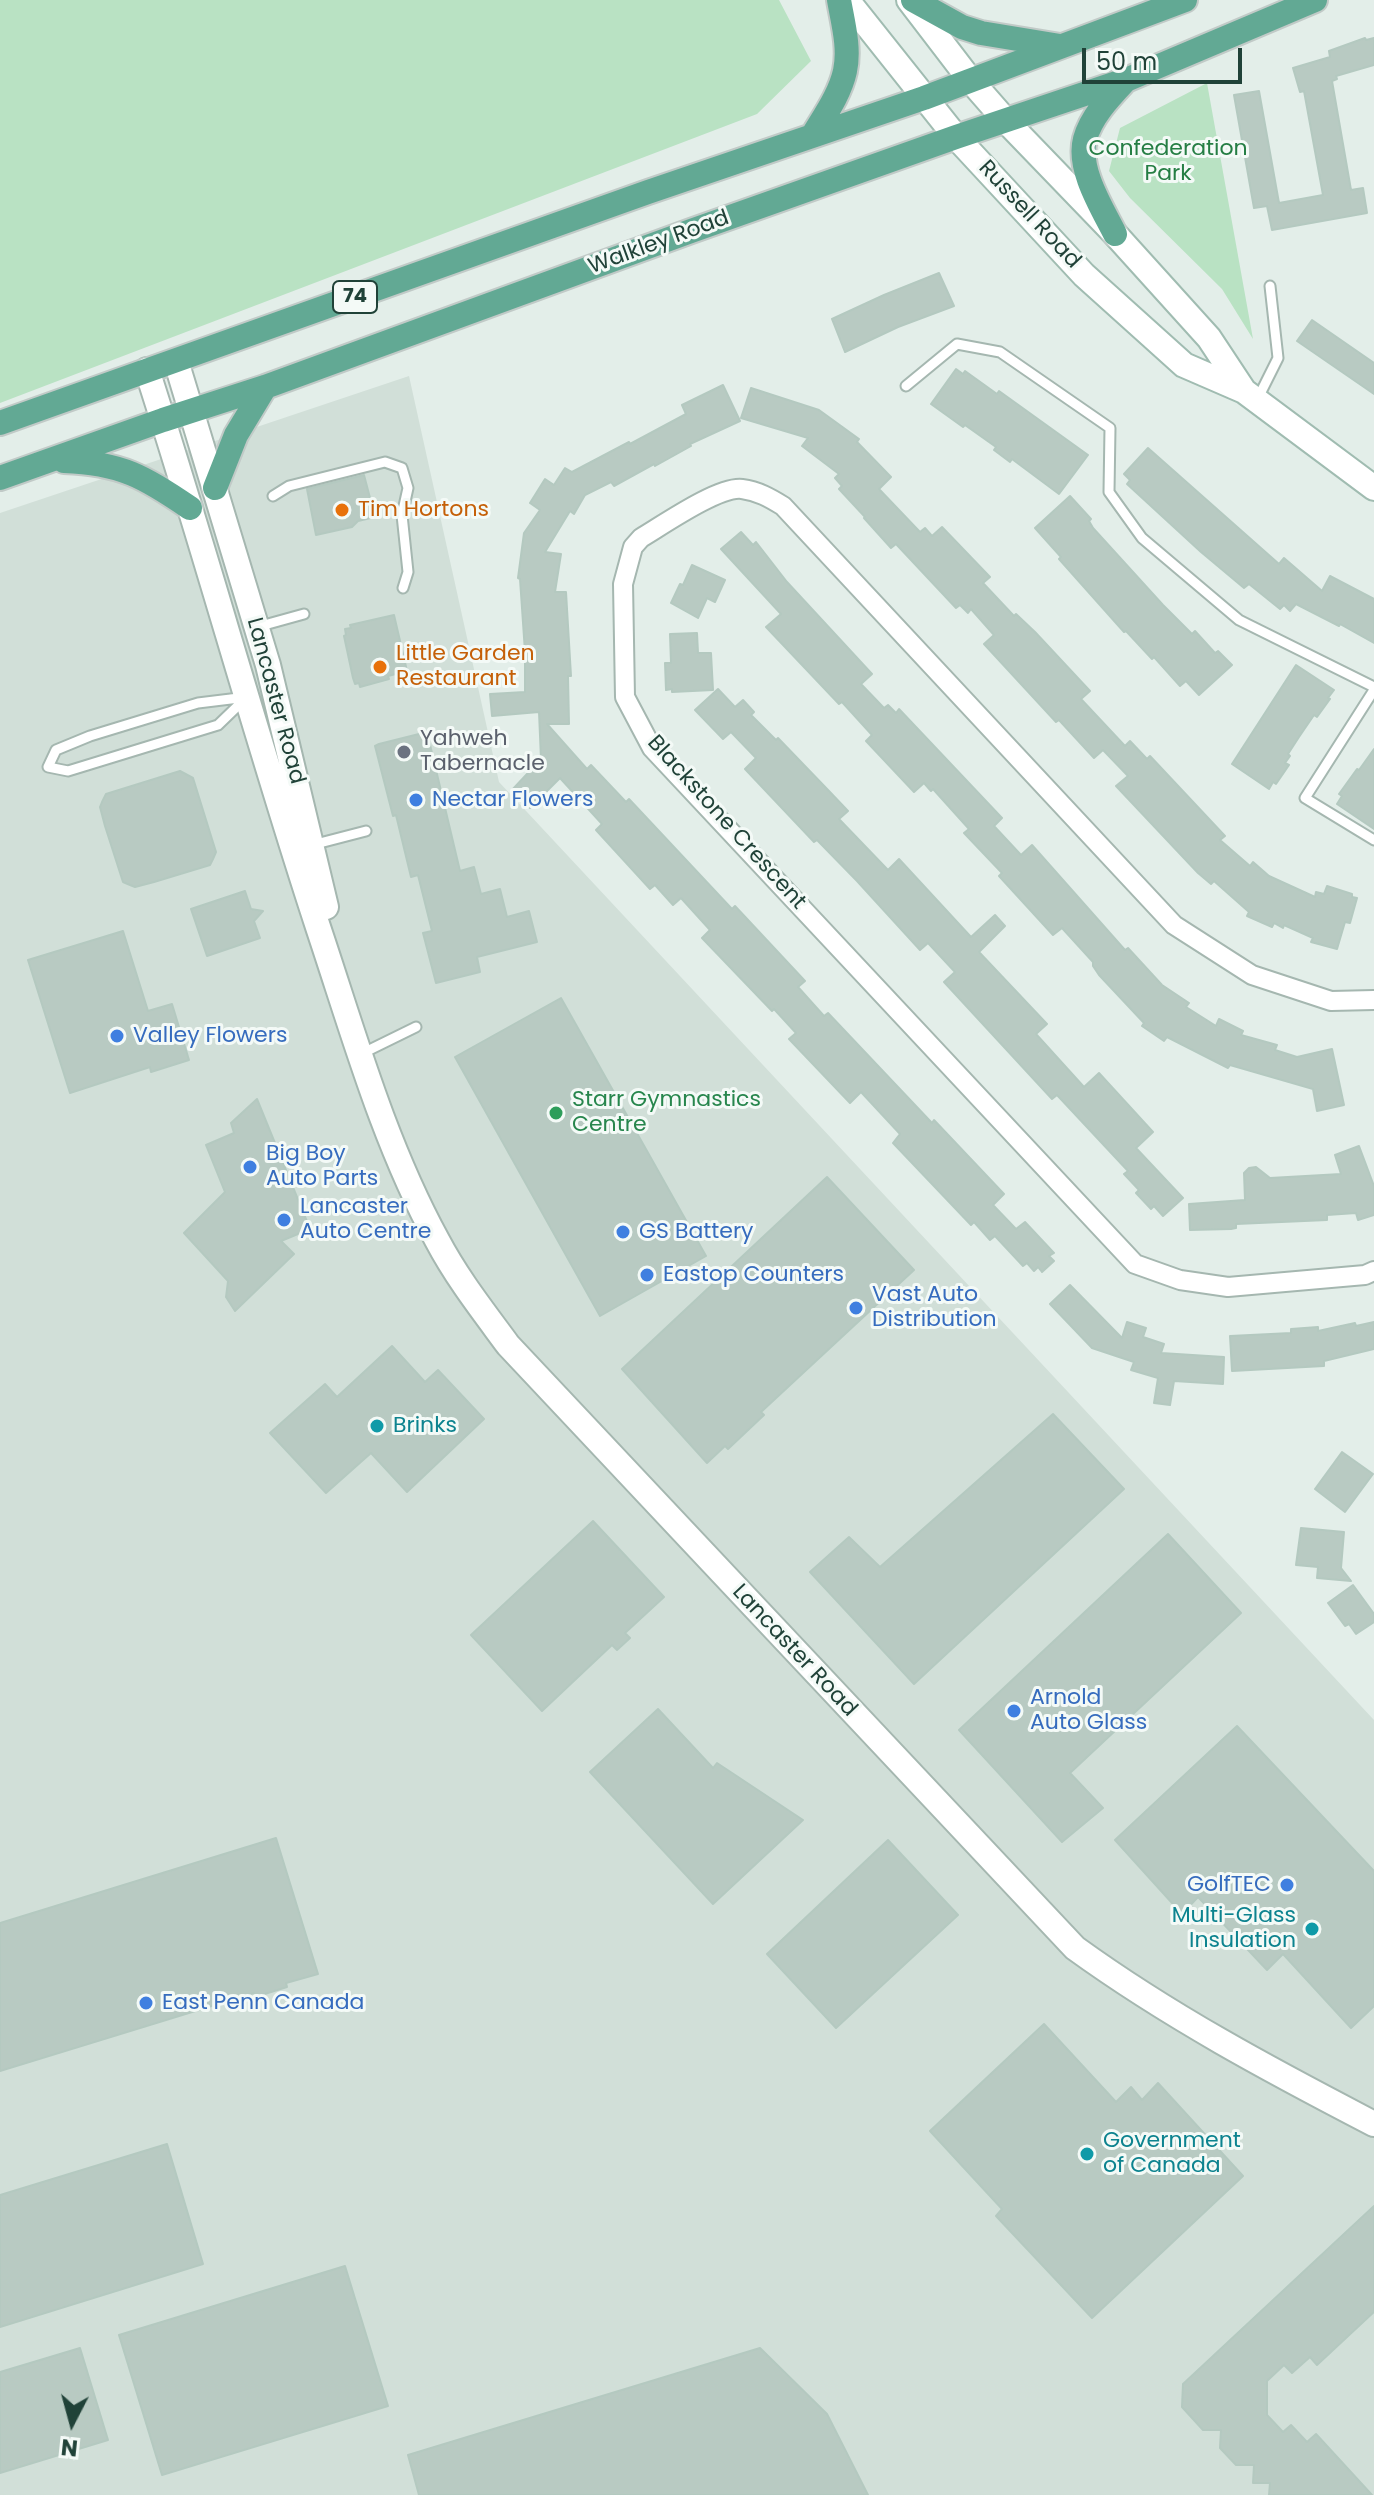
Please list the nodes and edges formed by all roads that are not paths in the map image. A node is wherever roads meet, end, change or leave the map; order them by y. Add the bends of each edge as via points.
1 (839, 0) edge
2 (847, 0) edge
3 (911, 0) edge
4 (1185, 0) edge
5 (1315, 0) edge
6 (1063, 46) junction
7 (1126, 80) junction
8 (971, 81) junction
9 (924, 98) junction
10 (1006, 121) junction
11 (813, 135) junction
12 (956, 137) junction
13 (1115, 234) junction
14 (1270, 286) dead end
15 (176, 361) junction
16 (147, 370) junction
17 (906, 386) dead end
18 (265, 387) junction
19 (1250, 395) junction
20 (193, 410) junction
21 (163, 420) junction
22 (0, 423) edge
23 (54, 460) junction
24 (0, 478) edge
25 (215, 488) junction
26 (1374, 488) edge
27 (273, 496) dead end
28 (190, 508) junction
29 (403, 588) dead end
30 (304, 614) dead end
31 (257, 627) junction
32 (1374, 688) edge
33 (247, 697) junction
34 (366, 831) dead end
35 (1374, 840) edge
36 (302, 848) junction
37 (1374, 1000) edge
38 (416, 1027) dead end
39 (359, 1050) junction
40 (1374, 1271) edge
41 (1374, 2124) edge

1 - 11 main road via 846,70
2 - 9 street, Russell Road
3 - 6 main road via 981,33
3 - 8 street, Russell Road
4 - 6 main road, 74
5 - 7 main road, Walkley Road / 74
6 - 8 main road, 74
7 - 10 main road, Walkley Road / 74
7 - 13 main road via 1103,105 1085,139 1084,153 1090,185
8 - 9 main road, 74
8 - 10 street, Russell Road
9 - 11 main road, 74
9 - 12 street, Russell Road
10 - 12 main road, Walkley Road / 74
10 - 13 street, Russell Road
11 - 15 main road, 74
12 - 18 main road, Walkley Road / 74
12 - 19 street, Russell Road via 1084,275 1184,365
13 - 19 street, Russell Road via 1209,338
14 - 19 lane via 1278,358
15 - 16 main road, 74
15 - 20 street, Lancaster Road
16 - 21 street, Lancaster Road
16 - 22 main road, 74
17 - 32 lane via 957,344 1000,352 1110,428 1109,492 1142,538 1239,620
18 - 20 main road, Walkley Road / 74
18 - 25 main road via 236,435
19 - 26 street, Russell Road
20 - 21 main road, Walkley Road / 74
20 - 25 street, Lancaster Road
21 - 23 main road, Walkley Road / 74
21 - 28 street, Lancaster Road
23 - 24 main road, Walkley Road / 74
23 - 28 main road via 125,469
25 - 31 street, Lancaster Road
27 - 29 lane via 289,486 385,462 402,468 408,488 402,515 408,572
28 - 33 street, Lancaster Road
30 - 31 lane
31 - 36 street, Lancaster Road
32 - 35 lane via 1305,798
33 - 33 lane via 198,703 90,736 56,750 48,767 68,771 218,725
33 - 36 street, Lancaster Road
34 - 36 lane
36 - 39 street, Lancaster Road
37 - 40 street, Blackstone Crescent via 1331,1001 1252,975 1174,925 783,506 765,494 740,488 720,492 633,547 623,584 625,697 652,748 1135,1264 1180,1280 1228,1287
38 - 39 lane
39 - 41 street, Lancaster Road via 390,1141 422,1212 454,1270 508,1345 1010,1880 1075,1948 1132,1989

